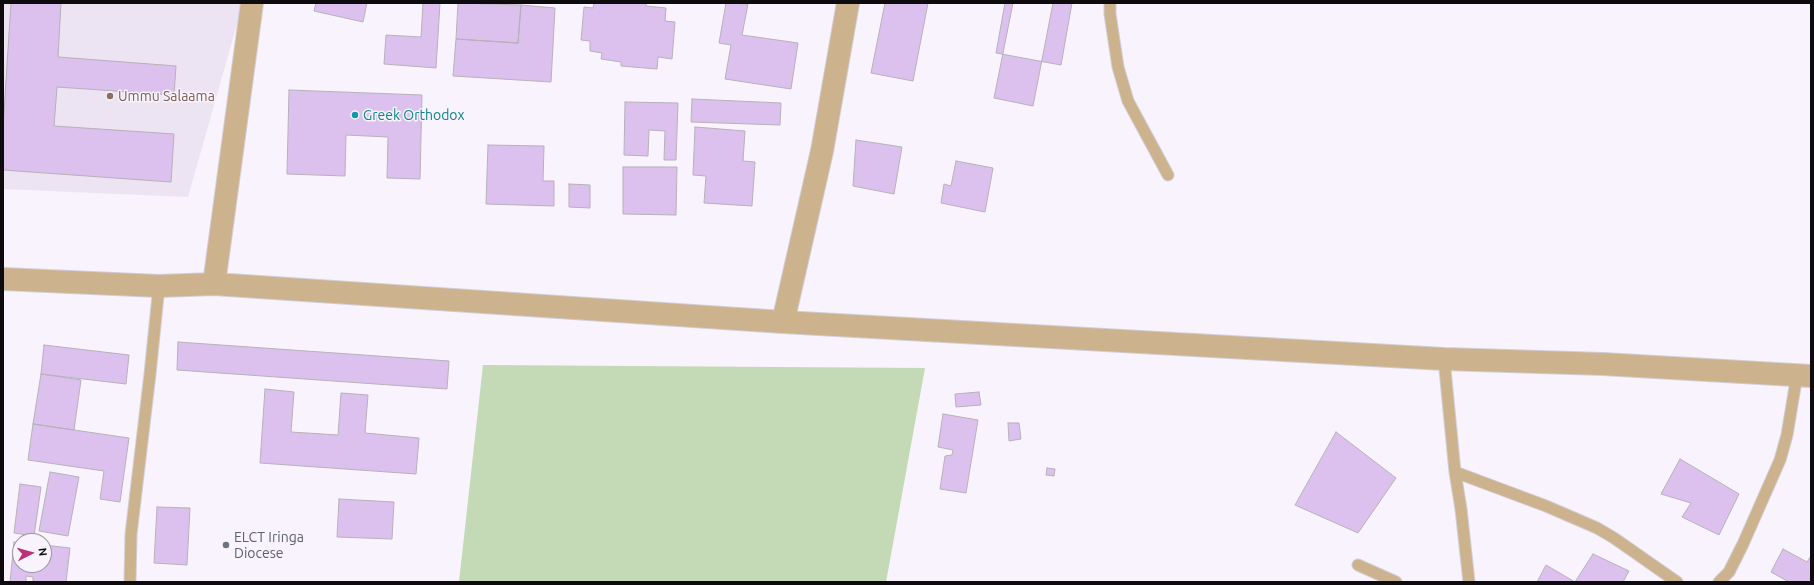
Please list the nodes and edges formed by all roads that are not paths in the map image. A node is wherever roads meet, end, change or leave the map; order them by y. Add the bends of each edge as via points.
1 (252, 3) edge
2 (848, 3) edge
3 (1110, 3) edge
4 (1168, 175) dead end
5 (3, 279) edge
6 (214, 284) junction
7 (159, 286) junction
8 (783, 322) junction
9 (1444, 359) junction
10 (1804, 375) edge
11 (1455, 472) junction
12 (1358, 565) dead end
13 (130, 582) edge
14 (1396, 582) edge
15 (1469, 582) edge
16 (1677, 582) edge
17 (1720, 582) edge

1 - 6 street
2 - 8 street via 822,151
3 - 4 lane via 1118,67 1128,101
5 - 7 street
6 - 7 street
6 - 8 street
7 - 13 lane via 131,534
8 - 9 street
9 - 10 street via 1603,364
9 - 11 lane
10 - 17 lane via 1780,460 1743,544 1729,572
11 - 15 lane
11 - 16 lane via 1597,528
12 - 14 lane

